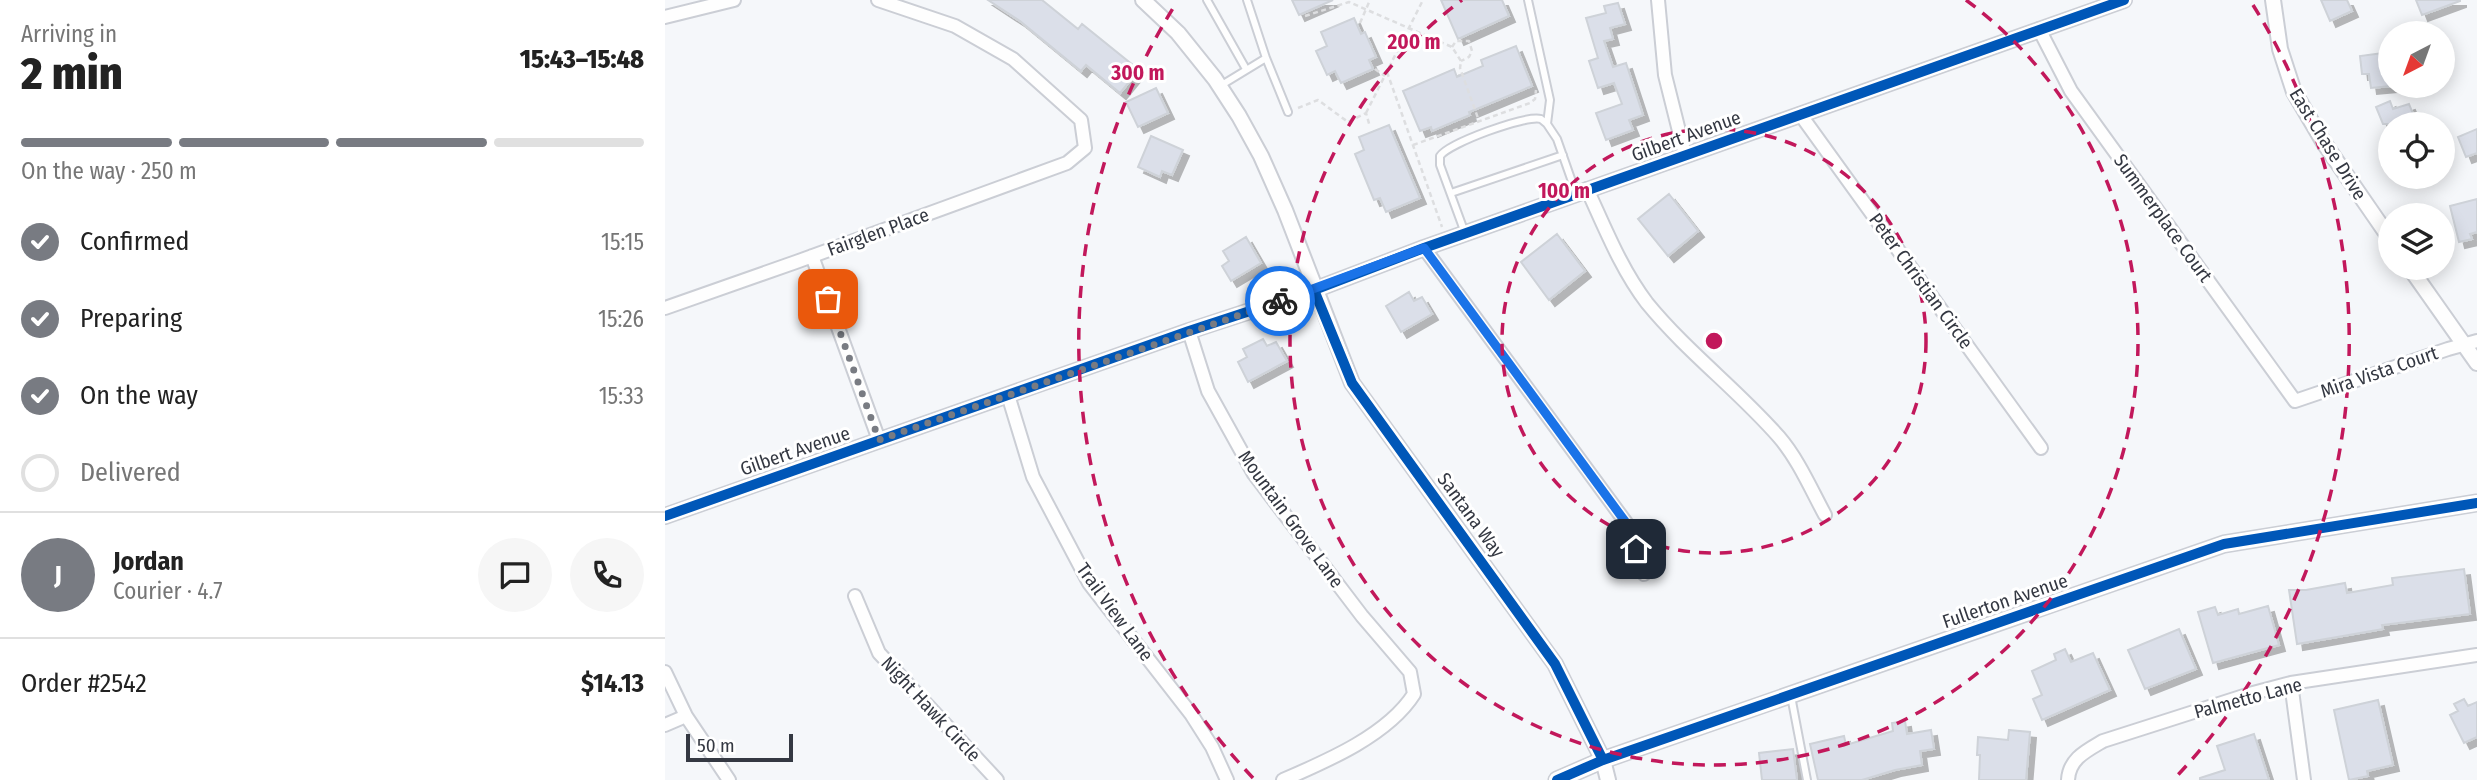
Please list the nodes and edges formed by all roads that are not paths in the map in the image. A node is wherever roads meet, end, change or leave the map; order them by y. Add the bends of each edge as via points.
1 (734, 0) edge
2 (878, 0) edge
3 (1207, 0) edge
4 (1247, 0) edge
5 (1528, 0) edge
6 (1658, 0) edge
7 (2125, 0) edge
8 (2273, 0) edge
9 (701, 3) edge
10 (1152, 3) edge
11 (665, 17) edge
12 (2039, 29) junction
13 (1266, 58) junction
14 (1246, 69) junction
15 (1220, 86) junction
16 (1288, 112) road end
17 (1800, 114) junction
18 (1547, 124) junction
19 (1563, 155) junction
20 (1685, 155) junction
21 (1582, 191) junction
22 (1451, 193) junction
23 (2378, 221) edge
24 (1466, 233) junction
25 (1424, 248) junction
26 (812, 256) junction
27 (2420, 280) edge
28 (1314, 290) junction
29 (665, 308) edge
30 (1189, 331) junction
31 (2470, 343) edge
32 (2477, 363) edge
33 (1008, 395) junction
34 (2295, 401) joint
35 (879, 440) junction
36 (2041, 448) dead end
37 (2477, 503) edge
38 (1825, 515) dead end
39 (665, 516) edge
40 (1644, 574) dead end
41 (855, 596) dead end
42 (2477, 655) edge
43 (665, 672) edge
44 (2291, 683) junction
45 (1791, 695) junction
46 (686, 716) junction
47 (665, 725) edge
48 (1603, 760) junction
49 (729, 780) edge
50 (996, 780) edge
51 (1227, 780) edge
52 (1283, 780) edge
53 (1557, 780) edge
54 (1608, 780) edge
55 (1807, 780) edge
56 (2068, 780) edge
57 (2304, 780) edge

1 - 9 street
2 - 26 street, Fairglen Place via 955,26 1013,59 1081,120 1085,148 1067,163
3 - 14 lane
4 - 13 lane
5 - 18 lane via 1550,100
6 - 20 street via 1665,75
7 - 12 street, Gilbert Avenue
8 - 23 street, East Chase Drive via 2280,49 2294,92
9 - 11 street
10 - 15 street, Santana Way
12 - 17 street, Gilbert Avenue
12 - 34 street, Summerplace Court via 2071,92
13 - 14 lane
13 - 16 lane
14 - 15 lane
15 - 28 street, Santana Way via 1261,156
17 - 20 street, Gilbert Avenue
17 - 36 street, Peter Christian Circle
18 - 19 lane
18 - 22 lane via 1526,119 1446,149 1439,161
19 - 21 lane
19 - 22 lane
20 - 21 street, Gilbert Avenue
21 - 24 street, Gilbert Avenue
21 - 38 street via 1647,302 1780,438
22 - 24 lane
24 - 25 street, Gilbert Avenue
25 - 28 street, Gilbert Avenue
25 - 40 street via 1627,524
26 - 29 street, Fairglen Place
26 - 35 street
27 - 31 street
28 - 30 street, Gilbert Avenue
28 - 48 street, Santana Way via 1352,383 1555,664
30 - 33 street, Gilbert Avenue
30 - 52 street, Mountain Grove Lane via 1208,391 1254,474 1410,672 1414,694 1405,709 1336,757
31 - 32 street
31 - 34 street, Mira Vista Court
33 - 35 street, Gilbert Avenue
33 - 51 street, Trail View Lane via 1033,477 1089,583 1191,714
35 - 39 street, Gilbert Avenue
37 - 45 main road, Fullerton Avenue via 2224,544
41 - 50 street, Night Hawk Circle via 879,653
42 - 44 street, Palmetto Lane
43 - 46 street
44 - 56 street, Palmetto Lane via 2103,741 2071,764
44 - 57 street
45 - 48 main road, Fullerton Avenue
45 - 55 lane
46 - 47 street
46 - 49 street
48 - 53 main road, Fullerton Avenue
48 - 54 street, Santana Way

